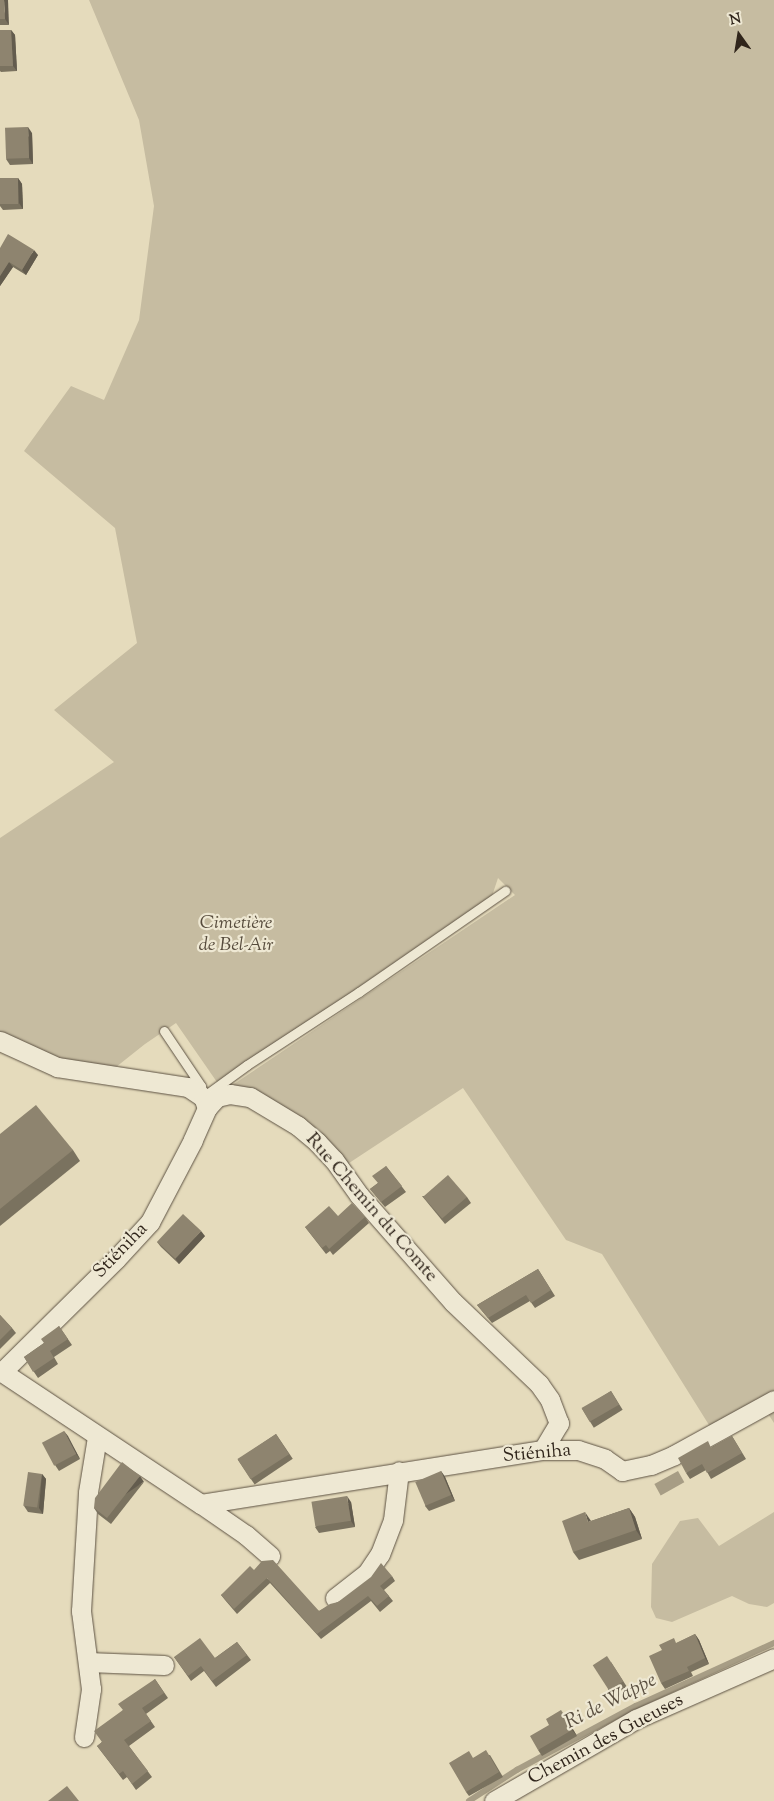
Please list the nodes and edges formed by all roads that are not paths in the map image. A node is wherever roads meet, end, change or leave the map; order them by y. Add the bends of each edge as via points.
1 (505, 891) dead end
2 (164, 1031) dead end
3 (0, 1041) edge
4 (205, 1102) junction
5 (1, 1373) edge
6 (774, 1400) edge
7 (97, 1437) junction
8 (542, 1450) junction
9 (399, 1471) junction
10 (201, 1504) junction
11 (270, 1556) dead end
12 (335, 1598) dead end
13 (774, 1658) edge
14 (88, 1662) junction
15 (164, 1665) dead end
16 (84, 1737) dead end
17 (494, 1801) edge

1 - 4 lane via 359,992 246,1064
2 - 4 lane via 200,1086
3 - 4 street via 57,1067 188,1087
4 - 5 street, Stiéniha via 192,1140 150,1222
4 - 8 street, Rue Chemin du Comte via 230,1094 250,1098 318,1142 453,1302 539,1384 559,1422
5 - 7 street, Stiéniha via 16,1379
6 - 8 street, Stiéniha via 651,1465 622,1471 605,1459 578,1450
7 - 10 street, Stiéniha
7 - 14 street via 88,1492 81,1611
8 - 9 street, Stiéniha
9 - 10 street, Stiéniha via 332,1485
9 - 12 street via 393,1520 380,1554 367,1573
10 - 11 street, Stiéniha
13 - 17 street, Chemin des Gueuses via 636,1720
14 - 15 street
14 - 16 street via 91,1689

